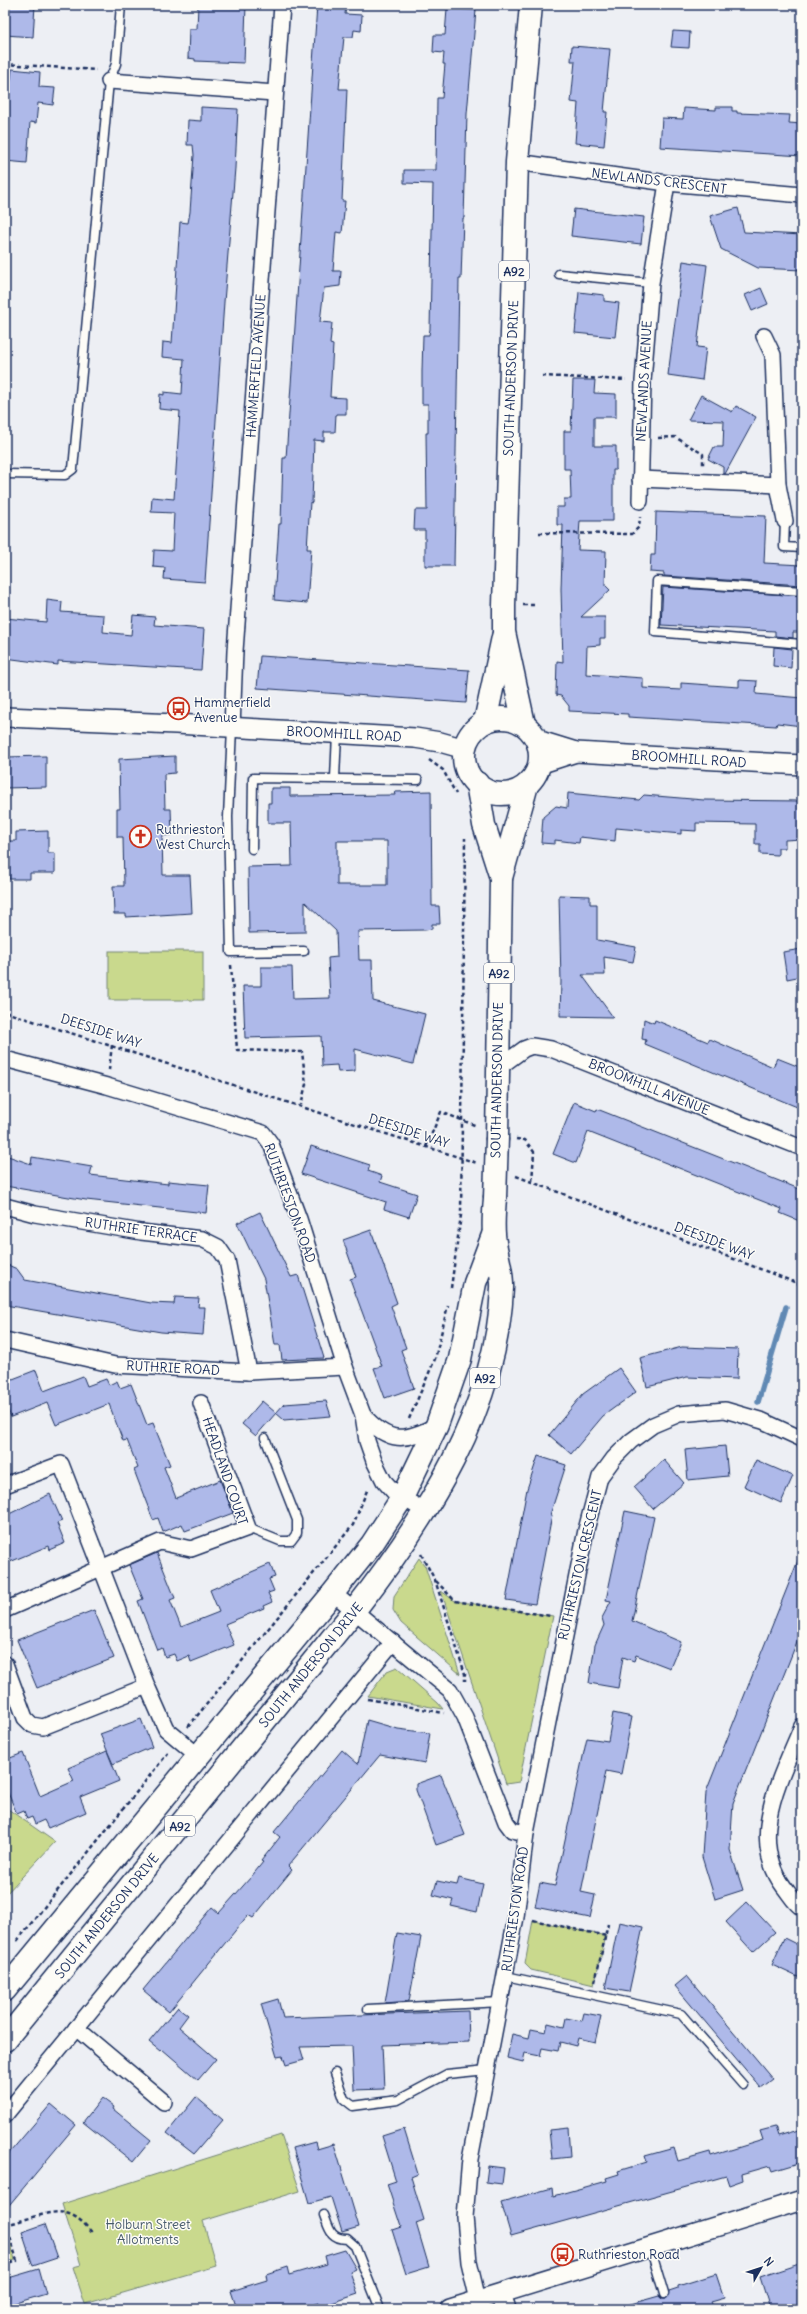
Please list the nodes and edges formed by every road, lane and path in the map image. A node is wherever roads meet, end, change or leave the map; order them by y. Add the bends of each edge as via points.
1 (121, 5) edge
2 (282, 5) edge
3 (531, 5) edge
4 (5, 64) edge
5 (111, 76) junction
6 (275, 93) junction
7 (517, 162) junction
8 (667, 183) junction
9 (802, 195) edge
10 (559, 274) dead end
11 (651, 283) junction
12 (764, 336) dead end
13 (542, 376) dead end
14 (643, 381) junction
15 (641, 439) junction
16 (5, 474) edge
17 (640, 479) junction
18 (703, 482) junction
19 (778, 485) junction
20 (640, 501) joint
21 (785, 521) joint
22 (539, 533) dead end
23 (802, 548) edge
24 (802, 591) edge
25 (504, 632) junction
26 (802, 644) edge
27 (5, 717) edge
28 (485, 722) junction
29 (232, 728) junction
30 (530, 732) junction
31 (337, 734) junction
32 (465, 749) junction
33 (576, 752) junction
34 (539, 764) junction
35 (802, 765) edge
36 (335, 778) junction
37 (418, 780) dead end
38 (477, 784) junction
39 (527, 785) junction
40 (252, 849) dead end
41 (501, 878) junction
42 (304, 951) dead end
43 (231, 952) junction
44 (5, 1012) edge
45 (112, 1045) junction
46 (5, 1059) edge
47 (498, 1068) junction
48 (107, 1086) junction
49 (301, 1106) junction
50 (497, 1138) junction
51 (525, 1140) dead end
52 (426, 1147) junction
53 (802, 1148) edge
54 (483, 1166) dead end
55 (511, 1175) dead end
56 (532, 1182) junction
57 (5, 1206) edge
58 (494, 1234) junction
59 (802, 1285) edge
60 (5, 1340) edge
61 (345, 1367) junction
62 (249, 1372) junction
63 (201, 1403) dead end
64 (363, 1416) junction
65 (437, 1424) junction
66 (265, 1438) dead end
67 (802, 1439) edge
68 (5, 1485) edge
69 (402, 1498) junction
70 (426, 1511) junction
71 (248, 1528) junction
72 (420, 1552) dead end
73 (101, 1569) junction
74 (435, 1580) junction
75 (333, 1593) junction
76 (5, 1610) edge
77 (354, 1611) junction
78 (568, 1619) junction
79 (393, 1642) junction
80 (5, 1664) edge
81 (147, 1686) junction
82 (354, 1690) junction
83 (466, 1717) junction
84 (802, 1726) edge
85 (197, 1755) junction
86 (526, 1833) junction
87 (802, 1908) edge
88 (516, 1917) junction
89 (608, 1924) dead end
90 (606, 1936) junction
91 (506, 1976) junction
92 (5, 1990) edge
93 (592, 1994) junction
94 (501, 2002) junction
95 (368, 2009) dead end
96 (76, 2028) junction
97 (5, 2040) edge
98 (487, 2070) junction
99 (334, 2073) dead end
100 (743, 2085) dead end
101 (164, 2102) dead end
102 (5, 2115) edge
103 (802, 2200) edge
104 (324, 2214) dead end
105 (5, 2224) edge
106 (5, 2233) edge
107 (93, 2234) dead end
108 (650, 2246) junction
109 (5, 2265) edge
110 (664, 2294) dead end
111 (478, 2300) junction
112 (503, 2301) edge
113 (380, 2309) edge
114 (450, 2309) edge

1 - 5 lane via 116,64
2 - 6 street, HAMMERFIELD AVENUE
3 - 7 main road, SOUTH ANDERSON DRIVE / A92
4 - 5 path
5 - 6 street
5 - 16 lane via 73,469 65,475
6 - 29 street, HAMMERFIELD AVENUE via 235,650
7 - 8 street, NEWLANDS CRESCENT
7 - 25 main road, SOUTH ANDERSON DRIVE / A92
8 - 9 street, NEWLANDS CRESCENT
8 - 11 street, NEWLANDS AVENUE
10 - 11 lane
11 - 14 street, NEWLANDS AVENUE
12 - 19 street via 773,355
13 - 14 path
14 - 15 street, NEWLANDS AVENUE
15 - 17 street, NEWLANDS AVENUE
15 - 18 path via 675,437 703,454
17 - 18 street
17 - 20 street, NEWLANDS AVENUE
18 - 19 street
19 - 21 street
20 - 22 path via 639,527 632,534
21 - 23 lane via 784,547
24 - 26 lane via 657,581 655,632
25 - 28 main road, A92
25 - 30 main road, A92
27 - 29 street, BROOMHILL ROAD
28 - 30 main road via 498,718 511,719
28 - 32 main road via 472,733
29 - 31 street, BROOMHILL ROAD
29 - 43 lane via 228,817
30 - 33 street, BROOMHILL ROAD
30 - 34 main road, A92 via 540,752
31 - 32 street, BROOMHILL ROAD via 418,739
31 - 36 lane
32 - 38 main road, A92 via 467,768
33 - 34 street, BROOMHILL ROAD
33 - 35 street, BROOMHILL ROAD
34 - 39 main road, A92
36 - 37 lane
36 - 40 lane via 253,778
38 - 39 main road via 489,791 502,794
38 - 41 main road, A92 via 484,825
39 - 41 main road, A92
41 - 47 main road, SOUTH ANDERSON DRIVE / A92
42 - 43 lane
43 - 49 path via 237,1050 302,1052 306,1084
44 - 45 path, DEESIDE WAY
45 - 48 path
45 - 49 path, DEESIDE WAY
46 - 48 street, RUTHRIESTON ROAD
47 - 50 main road, SOUTH ANDERSON DRIVE / A92
47 - 53 street, BROOMHILL AVENUE via 532,1046 551,1049
48 - 61 street, RUTHRIESTON ROAD via 263,1133 271,1144 299,1220
49 - 52 path, DEESIDE WAY
50 - 52 path via 472,1123 441,1112
50 - 58 main road, SOUTH ANDERSON DRIVE / A92, bridge
51 - 56 path via 534,1152
52 - 54 path, DEESIDE WAY
55 - 56 path, DEESIDE WAY
56 - 59 path, DEESIDE WAY
57 - 62 street, RUTHRIE TERRACE via 141,1232 202,1239 218,1247 227,1260
58 - 65 main road, SOUTH ANDERSON DRIVE / A92 via 475,1283 460,1360
58 - 70 main road, SOUTH ANDERSON DRIVE / A92 via 502,1287 494,1346 478,1403 450,1467
60 - 62 street, RUTHRIE ROAD via 115,1365
61 - 62 street, RUTHRIE ROAD
61 - 64 street, RUTHRIESTON ROAD
63 - 71 street, HEADLAND COURT
64 - 65 street, RUTHRIESTON ROAD via 391,1437 409,1437
64 - 69 street, RUTHRIESTON ROAD via 374,1461 384,1480
65 - 69 main road, SOUTH ANDERSON DRIVE / A92
66 - 71 lane via 297,1520 297,1533 293,1539 283,1542
67 - 78 street, RUTHRIESTON CRESCENT via 763,1421 725,1410 679,1414 653,1425 631,1441 600,1477 586,1530
68 - 73 street via 61,1464
69 - 70 street, RUTHRIESTON ROAD
69 - 75 main road, SOUTH ANDERSON DRIVE / A92 via 372,1544
70 - 77 main road, SOUTH ANDERSON DRIVE / A92 via 394,1561
71 - 73 street, HEADLAND COURT via 191,1549 160,1542
72 - 74 path
73 - 76 street, HEADLAND COURT
73 - 81 street
74 - 78 path via 455,1601
74 - 83 path via 465,1674
75 - 77 street, RUTHRIESTON ROAD
75 - 85 main road, SOUTH ANDERSON DRIVE / A92
77 - 79 street, RUTHRIESTON ROAD
77 - 97 main road, SOUTH ANDERSON DRIVE / A92
78 - 86 street, RUTHRIESTON CRESCENT
79 - 82 street
79 - 83 street, RUTHRIESTON ROAD via 450,1690
80 - 81 street via 25,1718 37,1727 43,1727
81 - 85 street via 166,1728
82 - 83 path via 365,1698
82 - 96 street
83 - 86 street, RUTHRIESTON ROAD via 506,1822 512,1830
84 - 87 street via 771,1806 766,1837 776,1876
85 - 92 main road, SOUTH ANDERSON DRIVE / A92
86 - 88 street, RUTHRIESTON ROAD
88 - 90 path
88 - 91 street, RUTHRIESTON ROAD
89 - 90 path
90 - 93 path
91 - 93 lane
91 - 94 street, RUTHRIESTON ROAD
93 - 100 lane via 681,2014
94 - 95 lane
94 - 98 street, RUTHRIESTON ROAD
96 - 101 street
96 - 102 street
98 - 99 lane via 447,2074 398,2100 353,2106 344,2099
98 - 111 street, RUTHRIESTON ROAD via 470,2159 465,2217 469,2262
103 - 108 street
104 - 113 lane via 331,2234 338,2239 347,2239 355,2246
105 - 107 path via 48,2212 65,2213 83,2222
106 - 109 path via 10,2236 17,2261
108 - 110 lane
108 - 112 street
111 - 112 street
111 - 114 street

